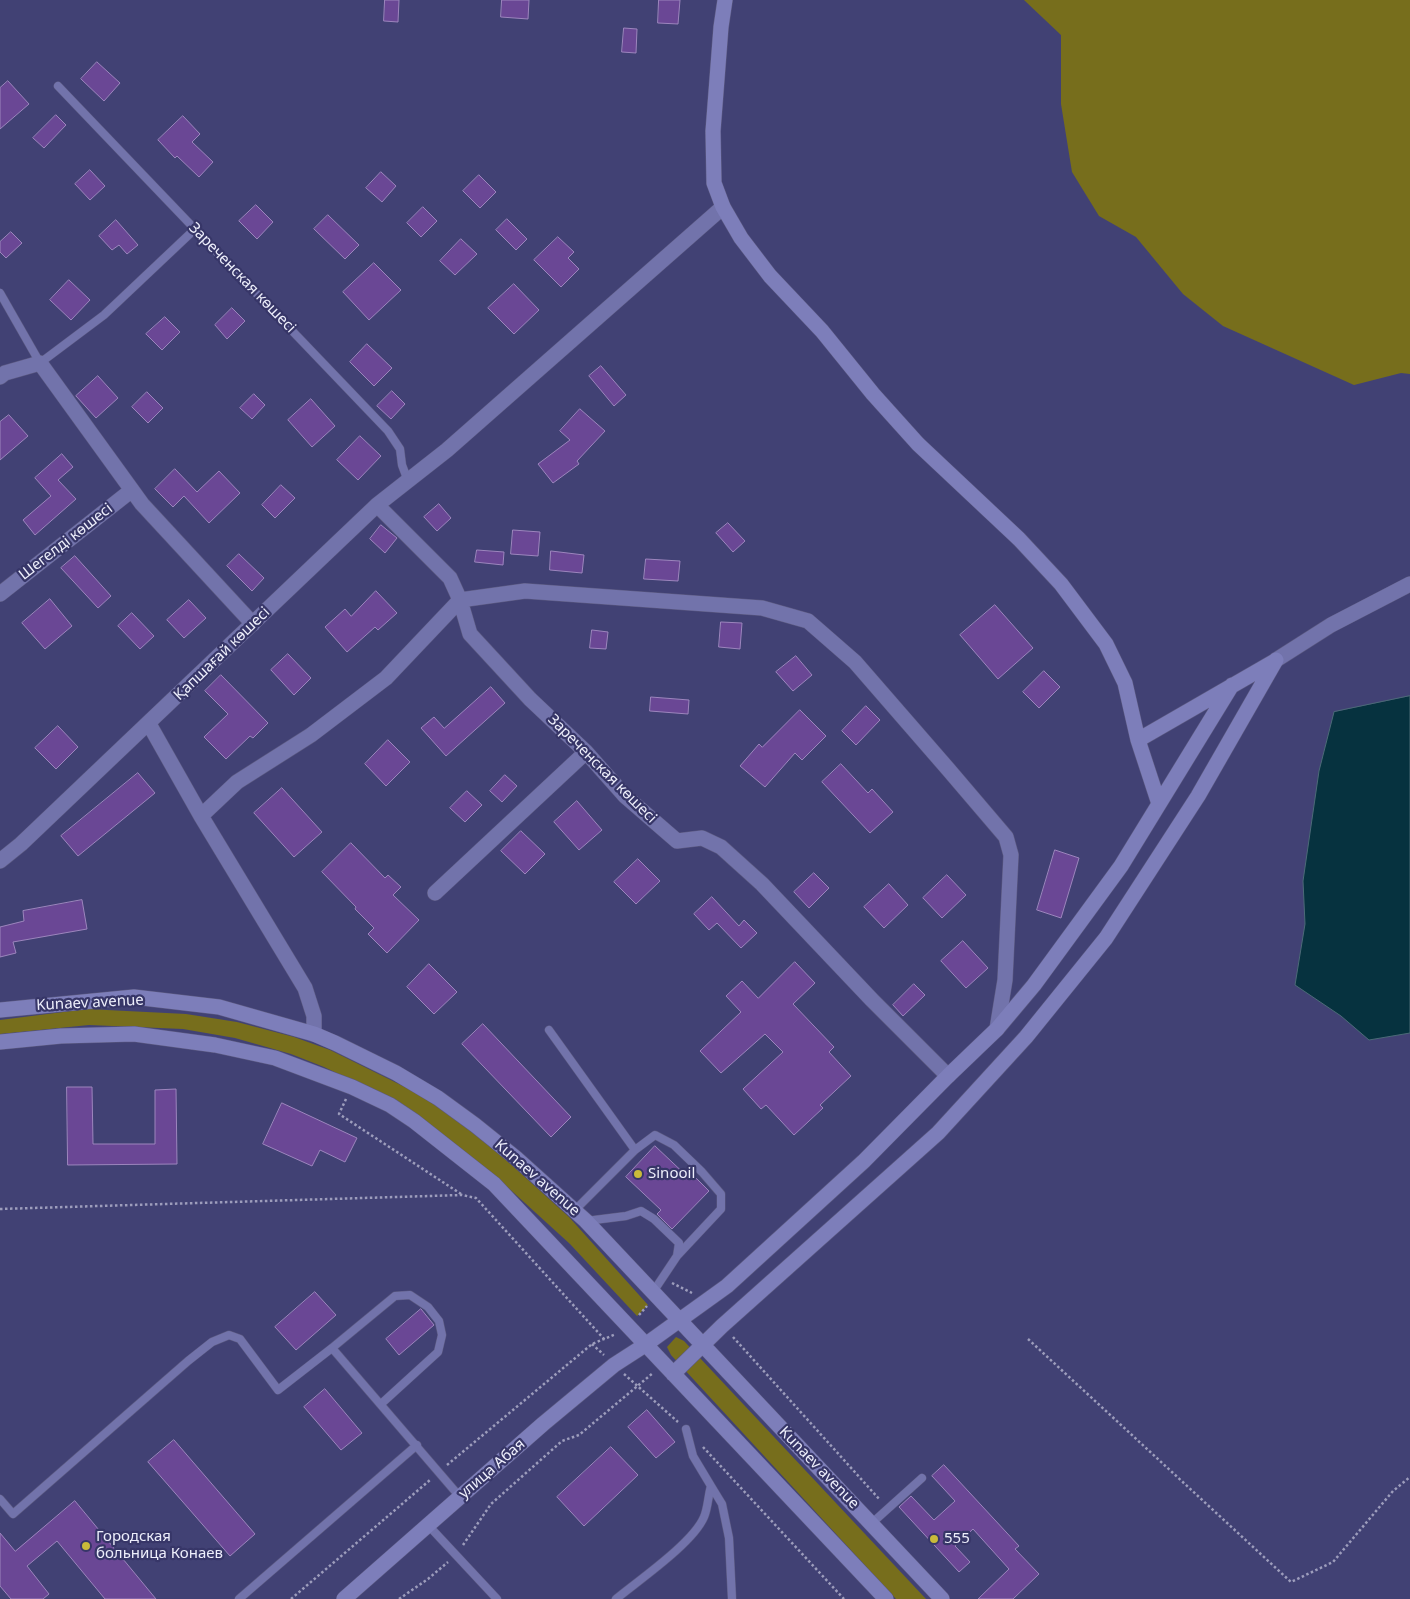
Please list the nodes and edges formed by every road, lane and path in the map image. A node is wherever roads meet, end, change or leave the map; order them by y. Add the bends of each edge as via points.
1 (725, 0) edge
2 (58, 86) dead end
3 (723, 207) junction
4 (195, 229) junction
5 (0, 294) edge
6 (40, 363) junction
7 (0, 377) edge
8 (408, 481) junction
9 (132, 490) junction
10 (377, 505) junction
11 (1410, 584) edge
12 (0, 594) edge
13 (460, 600) junction
14 (253, 624) junction
15 (1276, 660) junction
16 (1232, 686) junction
17 (149, 724) junction
18 (1138, 740) junction
19 (586, 752) junction
20 (1159, 804) junction
21 (201, 816) junction
22 (0, 861) edge
23 (435, 892) dead end
24 (0, 1010) edge
25 (997, 1029) junction
26 (549, 1030) dead end
27 (314, 1034) junction
28 (0, 1042) edge
29 (948, 1076) junction
30 (352, 1087) junction
31 (634, 1150) junction
32 (462, 1195) junction
33 (0, 1209) edge
34 (575, 1210) junction
35 (586, 1221) junction
36 (677, 1256) junction
37 (672, 1283) dead end
38 (651, 1299) junction
39 (702, 1303) junction
40 (637, 1316) dead end
41 (679, 1320) junction
42 (722, 1326) junction
43 (620, 1332) dead end
44 (1028, 1339) dead end
45 (605, 1340) junction
46 (645, 1345) junction
47 (702, 1345) junction
48 (332, 1348) junction
49 (614, 1365) junction
50 (653, 1373) dead end
51 (673, 1374) junction
52 (637, 1387) junction
53 (380, 1404) junction
54 (686, 1429) junction
55 (417, 1445) junction
56 (1410, 1477) edge
57 (922, 1478) dead end
58 (710, 1486) junction
59 (460, 1497) junction
60 (0, 1499) edge
61 (888, 1508) junction
62 (872, 1523) junction
63 (428, 1525) junction
64 (456, 1555) junction
65 (239, 1599) edge
66 (344, 1599) edge
67 (399, 1599) edge
68 (497, 1599) edge
69 (616, 1599) edge
70 (732, 1599) edge
71 (844, 1599) edge
72 (886, 1599) edge
73 (942, 1599) edge

1 - 3 street via 713,131 714,183
2 - 4 lane, Зареченская көшесі
3 - 8 street, Қапшағай көшесі
3 - 18 street via 741,238 770,276 822,331 873,394 918,444 1019,539 1061,584 1106,644 1125,683
4 - 6 lane via 104,315
4 - 8 lane, Зареченская көшесі via 388,431 400,449
5 - 6 lane
6 - 7 street
6 - 9 street
8 - 10 street, Қапшағай көшесі
9 - 12 street, Шегелді көшесі
9 - 14 street
10 - 13 street, Зареченская көшесі via 450,578
10 - 14 street, Қапшағай көшесі
11 - 15 street via 1332,625
13 - 19 street, Зареченская көшесі via 470,634 530,699
13 - 21 street via 386,678 311,735 237,782
13 - 25 street via 525,591 762,608 808,621 855,662 1006,838 1011,855 1005,980
14 - 17 street, Қапшағай көшесі
15 - 16 street
15 - 42 street via 1198,796 1106,938 1026,1037 938,1133
16 - 18 street
16 - 20 street, улица Абая
17 - 21 street
17 - 22 street, Қапшағай көшесі
18 - 20 street
19 - 23 street
19 - 29 street, Зареченская көшесі via 625,796 677,841 702,838 721,848 762,884
20 - 25 street, улица Абая via 1102,893
21 - 27 street via 305,988 314,1016
24 - 27 street, Kunaev avenue via 134,997 218,1007
25 - 29 street, улица Абая
26 - 31 lane
27 - 34 street, Kunaev avenue via 396,1073 438,1098
28 - 30 street, Kunaev avenue via 61,1036 143,1035 215,1045 275,1058
29 - 39 street, улица Абая via 864,1161 727,1286
30 - 32 path via 339,1114
30 - 46 street, Kunaev avenue via 414,1121 494,1184
31 - 34 lane
31 - 36 lane via 655,1136 674,1144 721,1194 721,1209
32 - 33 path
32 - 45 path via 476,1198
34 - 35 street, Kunaev avenue
35 - 36 lane via 641,1211 679,1243
35 - 38 street, Kunaev avenue
36 - 38 lane
37 - 39 path via 694,1294
38 - 40 path
38 - 41 street, Kunaev avenue
39 - 41 street, улица Абая
41 - 46 street, улица Абая
41 - 47 street, Kunaev avenue
42 - 47 street
42 - 61 path
43 - 45 path
44 - 56 path via 1291,1582 1333,1562 1393,1491
45 - 49 path via 592,1344
46 - 49 street, улица Абая
46 - 51 street, Kunaev avenue
47 - 51 street
47 - 62 street, Kunaev avenue
48 - 53 lane
48 - 53 lane via 395,1296 410,1295 428,1307 439,1321 442,1335 438,1352
48 - 60 lane via 278,1390 240,1339 229,1335 212,1342 13,1514
49 - 52 path
49 - 59 street, улица Абая
50 - 52 path
51 - 72 street, Kunaev avenue
52 - 54 path
52 - 64 path via 579,1435 562,1442 491,1504
53 - 55 lane
54 - 58 lane via 693,1456
54 - 71 path
55 - 59 lane
55 - 65 lane
57 - 61 lane
58 - 69 lane via 705,1516 692,1535
58 - 70 lane via 722,1504 729,1538
59 - 63 street, улица Абая
61 - 62 lane
62 - 73 street, Kunaev avenue
63 - 64 lane
63 - 66 street, улица Абая
64 - 67 path
64 - 68 lane

